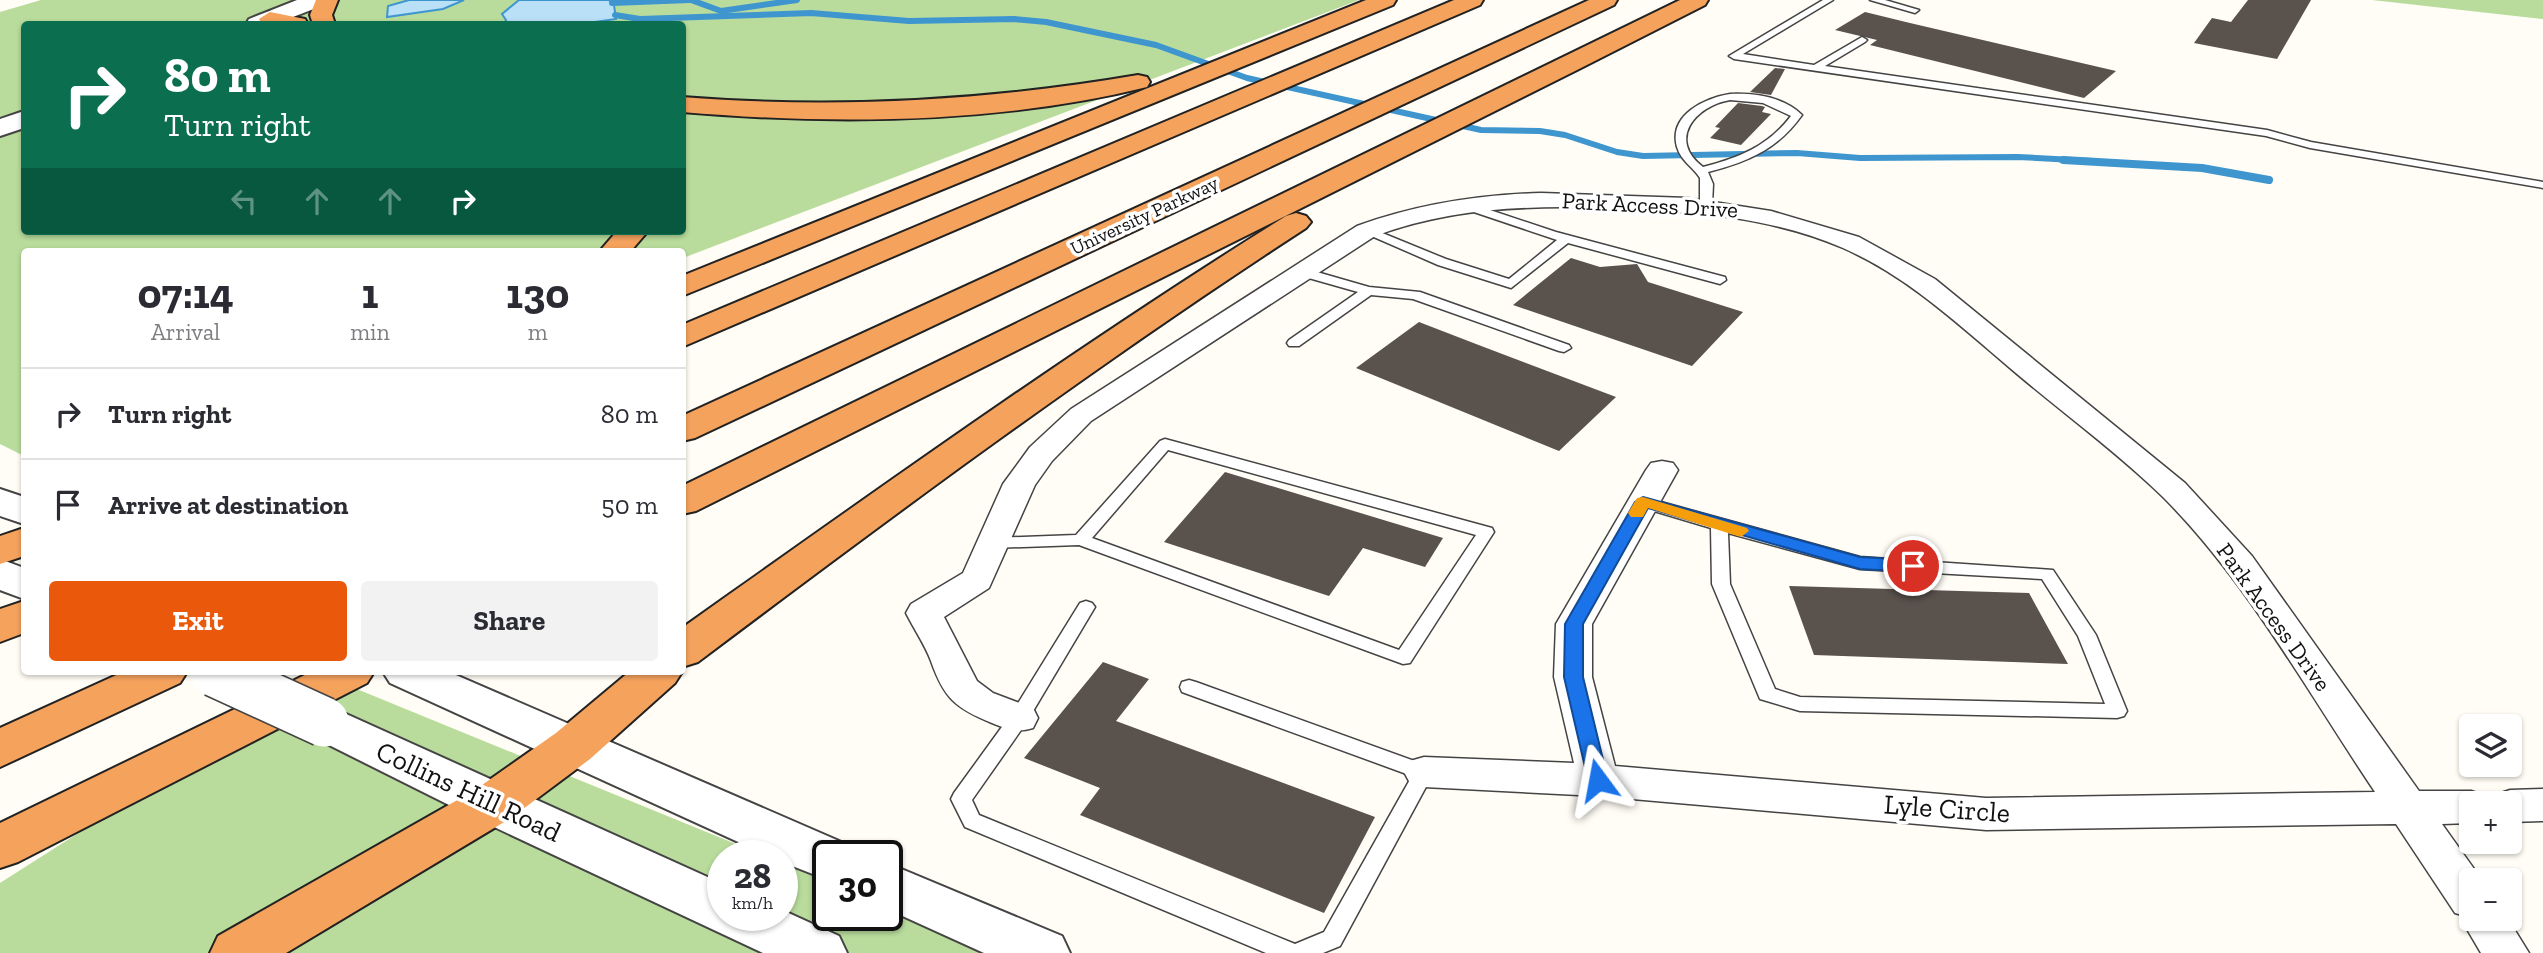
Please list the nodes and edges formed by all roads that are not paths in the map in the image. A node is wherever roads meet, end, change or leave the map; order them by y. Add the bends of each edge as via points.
1 (316, 0) edge
2 (327, 0) edge
3 (1384, 0) edge
4 (1472, 0) edge
5 (1606, 0) edge
6 (1697, 0) edge
7 (1829, 0) edge
8 (1874, 0) edge
9 (1915, 10) dead end
10 (266, 21) edge
11 (323, 21) edge
12 (1862, 40) dead end
13 (1222, 65) junction
14 (1815, 68) junction
15 (686, 104) edge
16 (1471, 115) junction
17 (21, 120) edge
18 (0, 128) edge
19 (1703, 170) junction
20 (2543, 186) edge
21 (1461, 204) junction
22 (1706, 205) junction
23 (1367, 231) junction
24 (629, 235) edge
25 (1566, 239) junction
26 (618, 248) edge
27 (1303, 272) junction
28 (1720, 280) dead end
29 (686, 285) edge
30 (1368, 291) junction
31 (686, 335) edge
32 (1294, 343) dead end
33 (1564, 348) dead end
34 (686, 428) edge
35 (1662, 470) dead end
36 (686, 500) edge
37 (1643, 502) junction
38 (17, 516) edge
39 (1719, 525) junction
40 (1082, 540) junction
41 (992, 543) junction
42 (0, 551) edge
43 (21, 559) edge
44 (0, 568) edge
45 (0, 573) edge
46 (21, 583) edge
47 (1086, 607) dead end
48 (21, 617) edge
49 (0, 627) edge
50 (686, 648) edge
51 (158, 675) edge
52 (222, 675) edge
53 (345, 675) edge
54 (413, 675) edge
55 (656, 675) edge
56 (1189, 687) dead end
57 (1019, 718) junction
58 (573, 746) junction
59 (0, 748) edge
60 (1424, 772) junction
61 (1598, 780) junction
62 (494, 804) junction
63 (2543, 805) edge
64 (2522, 806) edge
65 (2459, 807) edge
66 (2409, 808) junction
67 (0, 847) edge
68 (812, 852) edge
69 (2459, 882) edge
70 (903, 892) edge
71 (707, 902) edge
72 (772, 931) edge
73 (2491, 931) edge
74 (238, 953) edge
75 (819, 953) edge
76 (1042, 953) edge
77 (1292, 953) edge
78 (1299, 953) edge
79 (2506, 953) edge

1 - 10 street
2 - 11 highway
3 - 13 highway
4 - 31 highway
5 - 34 highway, University Parkway
6 - 16 highway
7 - 14 lane via 1734,56
8 - 9 lane
12 - 14 lane
13 - 15 highway via 1075,93 961,108 796,113
13 - 29 highway
14 - 20 lane via 2267,133 2310,145
16 - 36 highway
16 - 50 highway via 1216,273 917,479
17 - 18 street
19 - 19 lane via 1752,158 1787,130 1797,115 1785,106 1755,98 1710,100 1696,108 1683,128 1684,150 1688,161
19 - 22 lane via 1708,183
21 - 22 street, Park Access Drive via 1534,199
21 - 23 street, Park Access Drive via 1413,214
21 - 25 lane
22 - 66 street, Park Access Drive via 1765,214 1828,232 1900,266 2174,490 2240,564
23 - 25 lane via 1511,284
23 - 27 street, Park Access Drive
24 - 26 highway
25 - 28 lane
27 - 30 lane
27 - 41 street, Park Access Drive via 1081,415 1058,435 1019,484
30 - 32 lane
30 - 33 lane via 1415,295
35 - 37 street
37 - 39 lane
37 - 61 street via 1574,624 1573,677
38 - 42 highway
39 - 39 lane via 1721,584 1767,694 1800,705 2116,711 2087,635 2047,574 1860,563
40 - 40 lane via 1165,444 1486,532 1403,657
40 - 41 lane
41 - 57 street, Park Access Drive via 977,580 924,613 964,691 980,703
43 - 44 highway
45 - 46 street
47 - 57 lane
48 - 49 highway
51 - 59 highway
52 - 62 street, Collins Hill Road, bridge
53 - 67 highway
54 - 58 street
55 - 58 highway
56 - 60 lane
57 - 77 lane via 961,799 972,821
58 - 62 highway
58 - 68 street
60 - 61 street, Lyle Circle
60 - 78 lane via 1332,939
61 - 66 street, Lyle Circle via 1986,814
62 - 71 street, Collins Hill Road
62 - 74 highway
63 - 64 street
65 - 66 street, Lyle Circle
66 - 69 street, Park Access Drive
70 - 76 street
72 - 75 street
73 - 79 street

